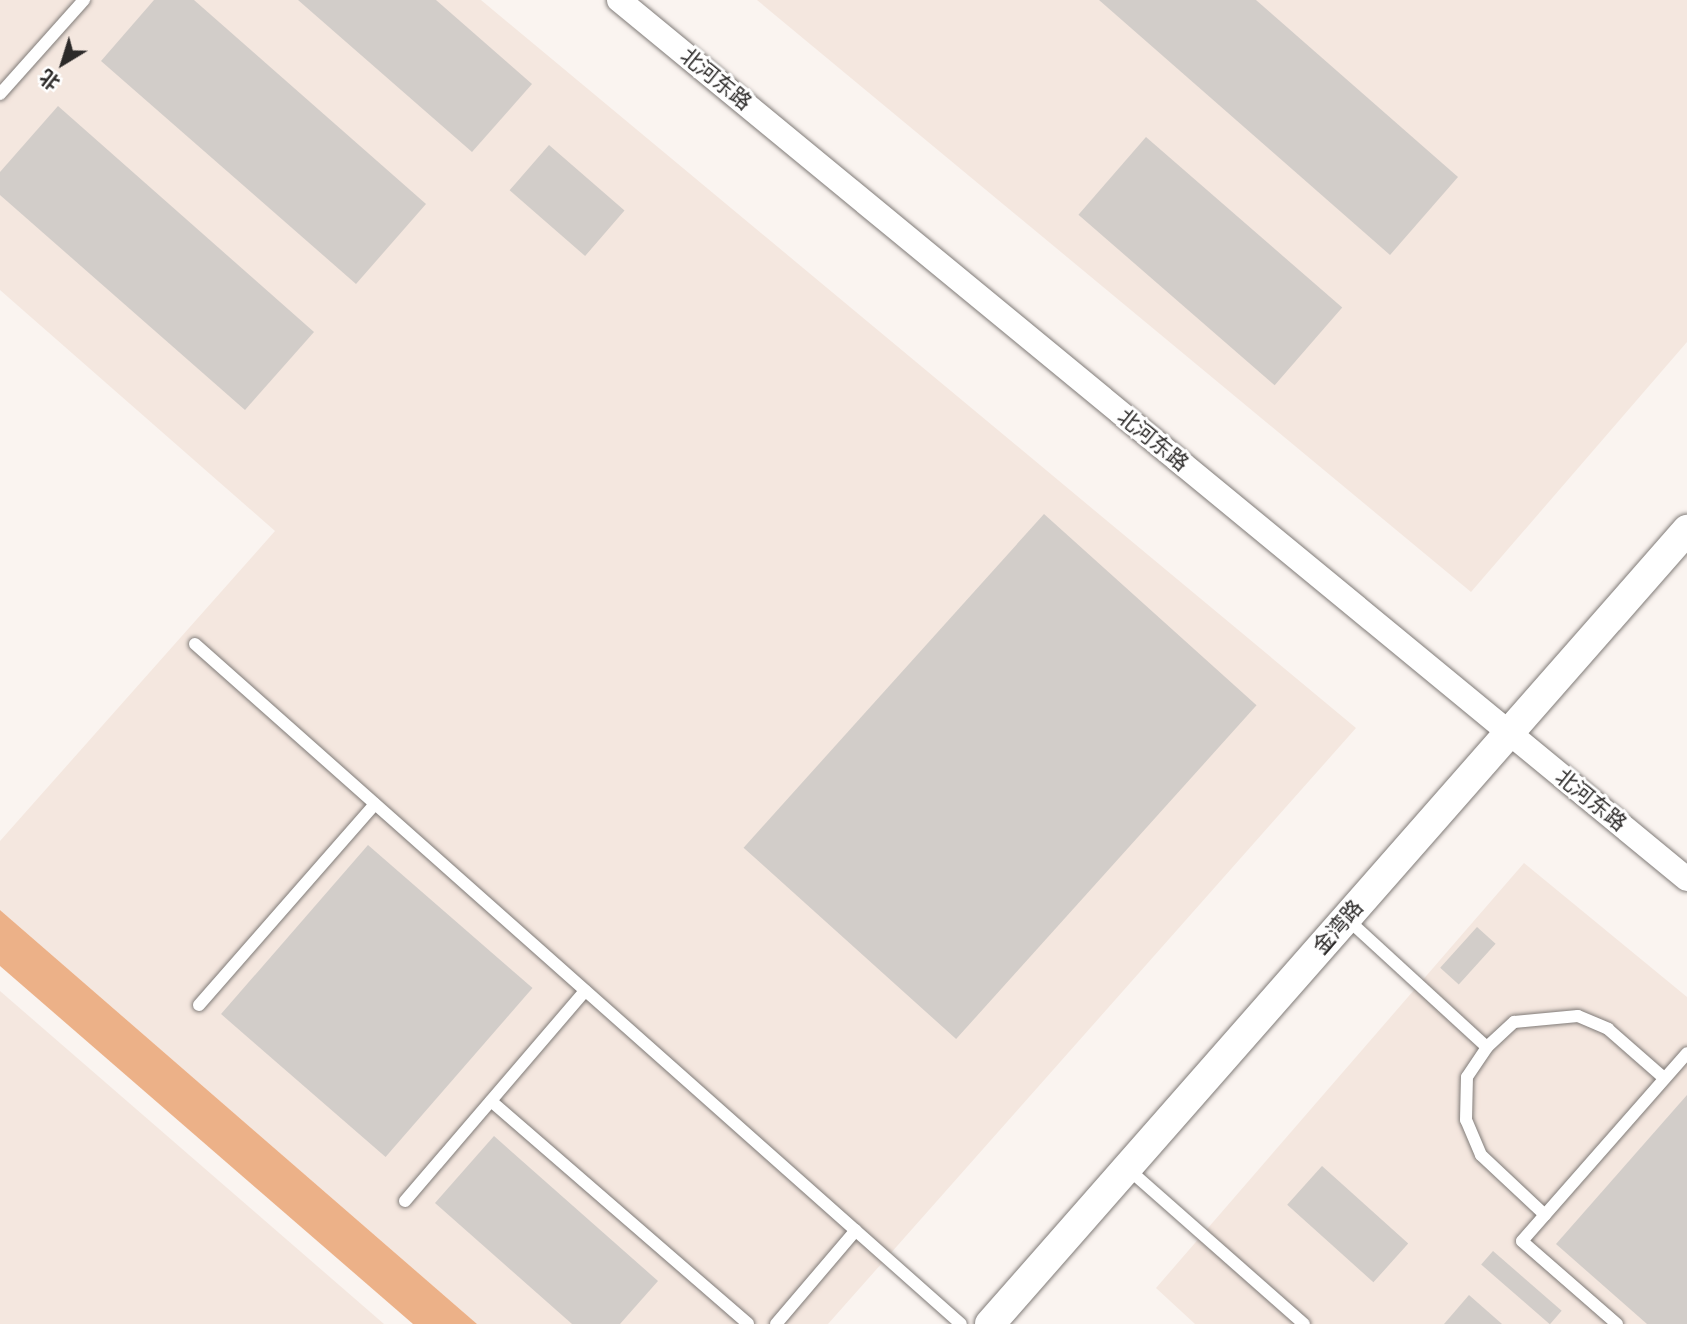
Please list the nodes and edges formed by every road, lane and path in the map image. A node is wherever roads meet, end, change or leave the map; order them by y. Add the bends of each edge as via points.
1 (84, 0) edge
2 (620, 0) edge
3 (0, 94) edge
4 (1687, 530) edge
5 (195, 644) dead end
6 (1509, 733) junction
7 (375, 804) junction
8 (1687, 880) edge
9 (1346, 918) junction
10 (585, 991) junction
11 (199, 1005) dead end
12 (1486, 1047) junction
13 (1687, 1052) edge
14 (1664, 1078) junction
15 (491, 1101) junction
16 (1127, 1168) junction
17 (405, 1200) dead end
18 (1545, 1215) junction
19 (856, 1230) junction
20 (748, 1324) edge
21 (776, 1324) edge
22 (961, 1324) edge
23 (990, 1324) edge
24 (1304, 1324) edge
25 (1617, 1324) edge

1 - 3 lane
2 - 6 street, 北河东路
4 - 6 street, 金湾路
5 - 7 lane
6 - 8 street, 北河东路
6 - 9 street, 金湾路
7 - 10 lane
7 - 11 lane
9 - 12 lane
9 - 16 street, 金湾路
10 - 15 lane
10 - 19 lane
12 - 14 lane via 1514,1022 1578,1016 1608,1029
12 - 18 lane via 1467,1077 1466,1120 1481,1155
13 - 14 lane
14 - 18 lane
15 - 17 lane
15 - 20 lane
16 - 23 street, 金湾路
16 - 24 lane
18 - 25 lane via 1522,1241
19 - 21 lane
19 - 22 lane

